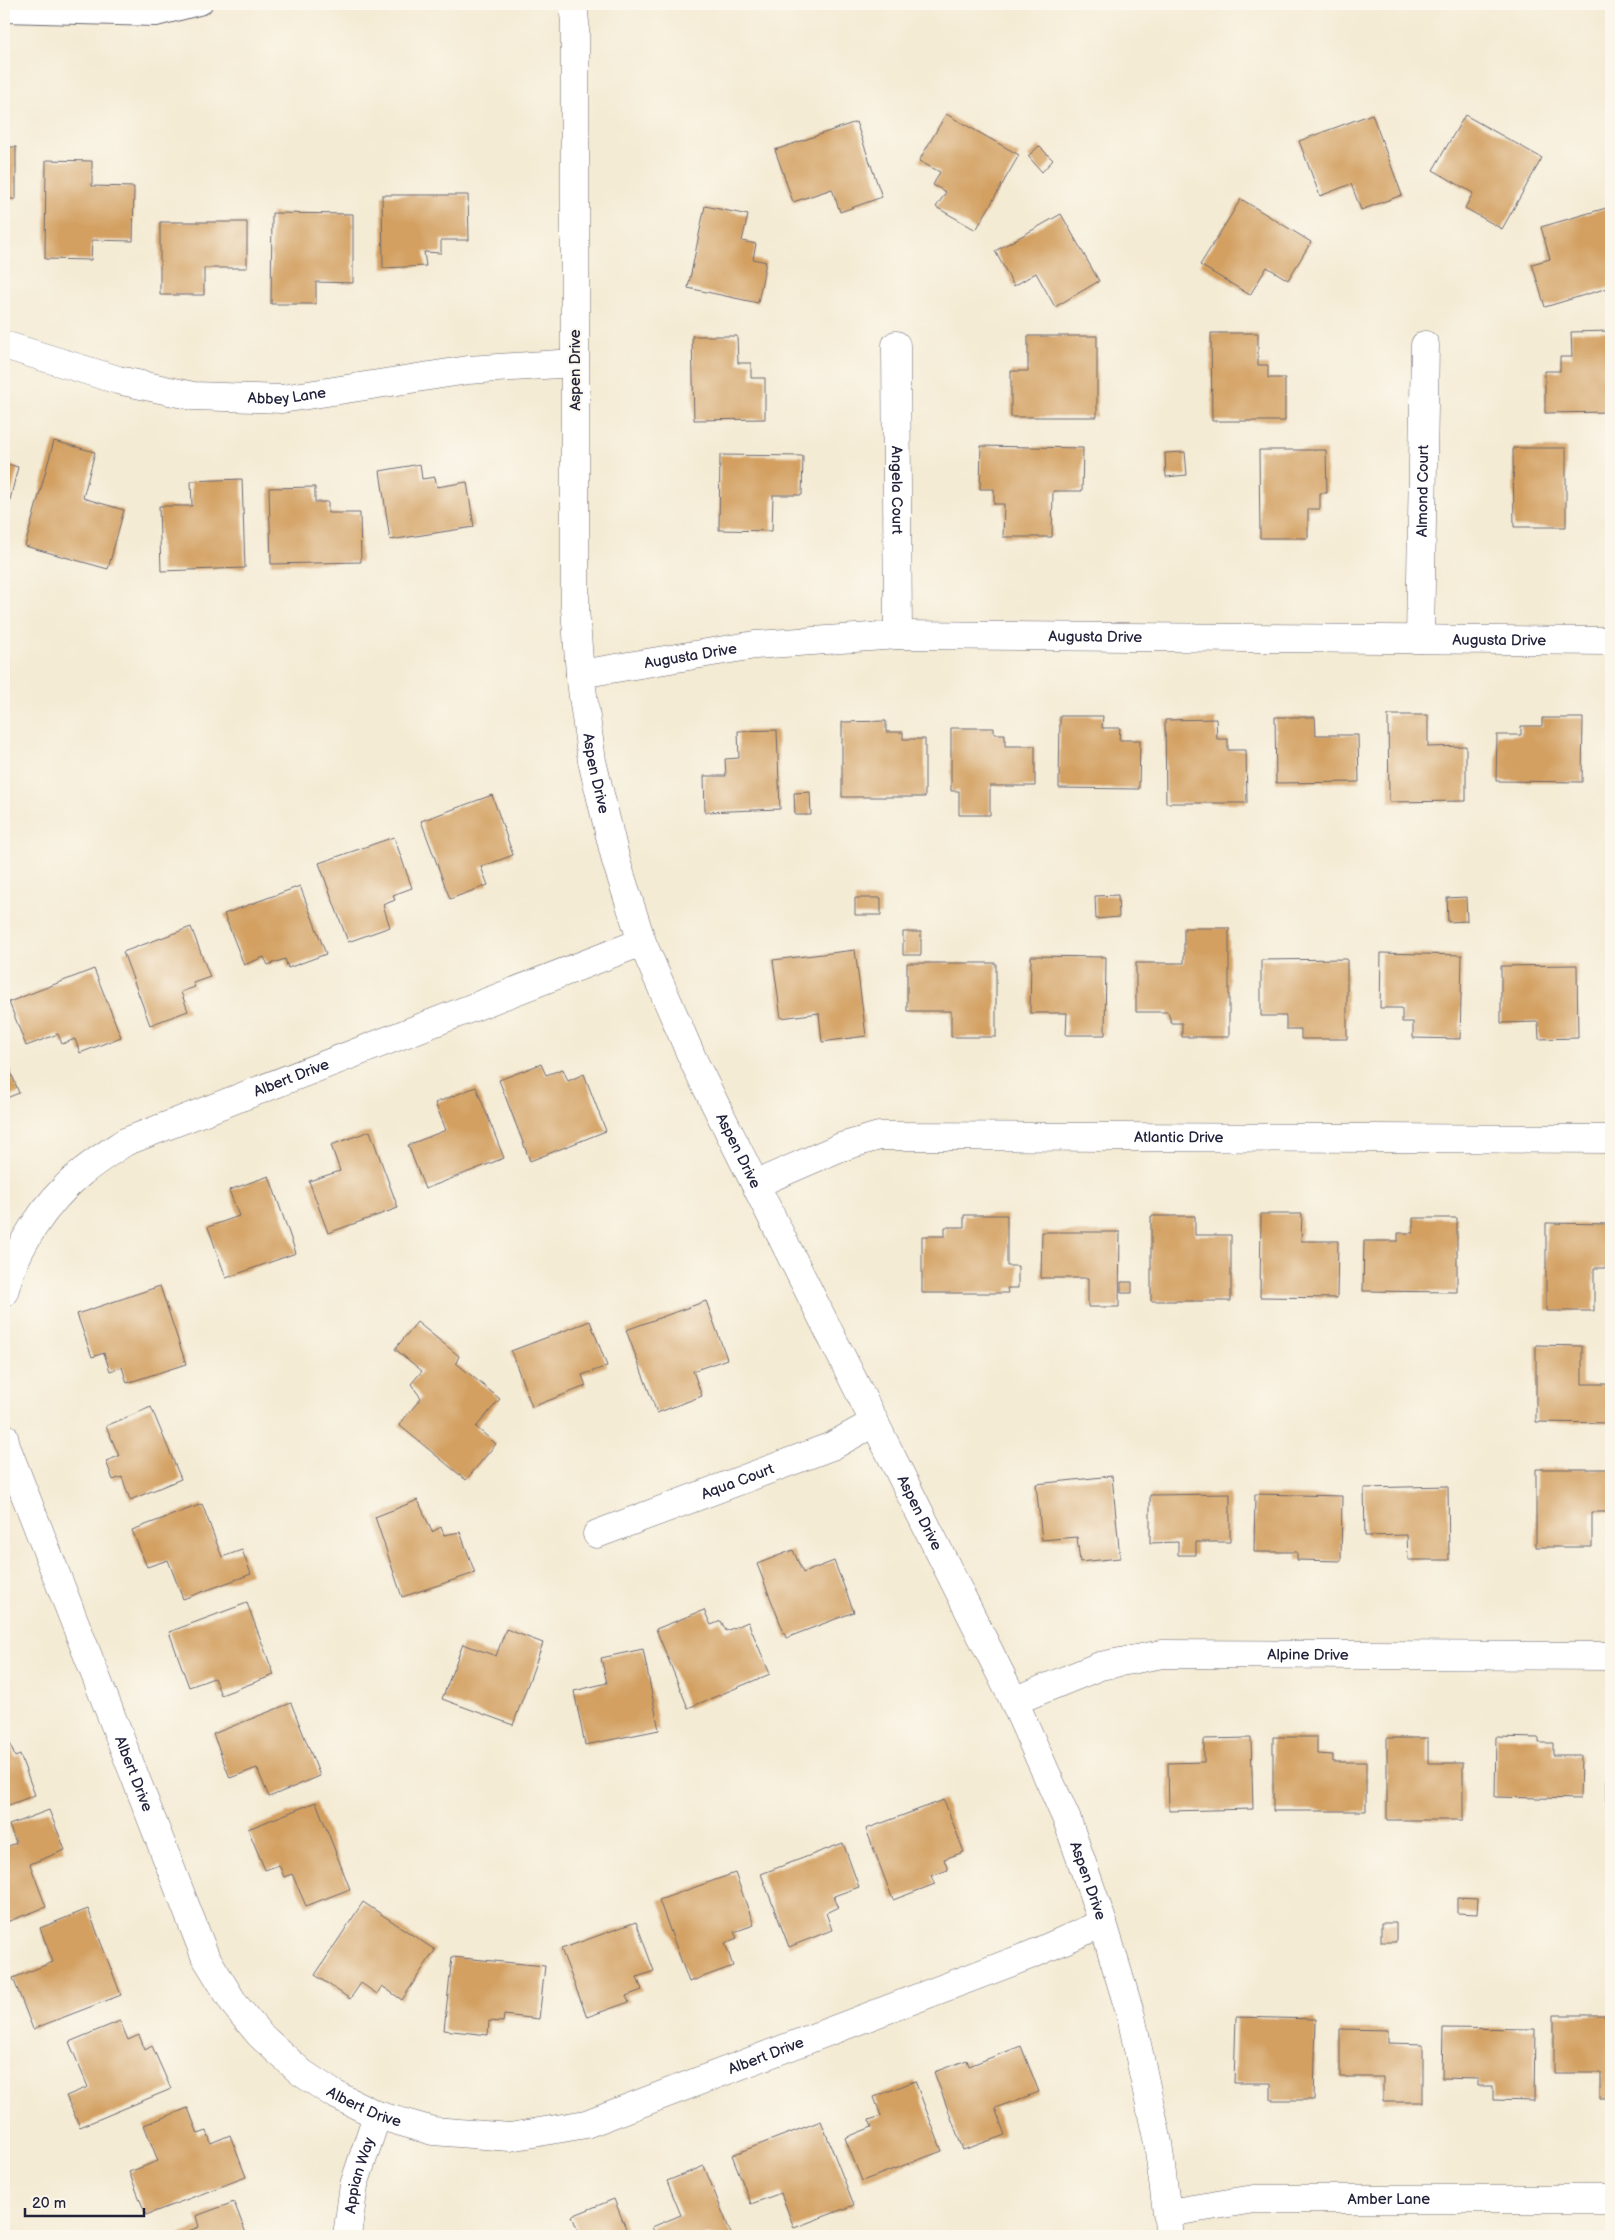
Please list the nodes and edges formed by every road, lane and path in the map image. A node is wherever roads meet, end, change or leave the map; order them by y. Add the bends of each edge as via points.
1 (202, 4) edge
2 (573, 4) edge
3 (4, 12) edge
4 (4, 345) edge
5 (1425, 345) dead end
6 (896, 346) dead end
7 (574, 363) junction
8 (898, 635) junction
9 (1420, 639) junction
10 (1611, 641) edge
11 (580, 674) junction
12 (642, 942) junction
13 (1611, 1138) edge
14 (756, 1184) junction
15 (5, 1281) edge
16 (875, 1422) junction
17 (4, 1437) edge
18 (598, 1534) dead end
19 (1611, 1656) edge
20 (1014, 1701) junction
21 (1103, 1923) junction
22 (377, 2115) junction
23 (1611, 2199) edge
24 (1169, 2225) edge
25 (347, 2236) edge

1 - 3 lane via 156,16
2 - 7 street, Aspen Drive
4 - 7 street, Abbey Lane via 118,380 193,396 282,400 468,370
5 - 9 street, Almond Court
6 - 8 street, Angela Court
7 - 11 street, Aspen Drive via 575,608
8 - 9 street, Augusta Drive
8 - 11 street, Augusta Drive via 755,644
9 - 10 street, Augusta Drive
11 - 12 street, Aspen Drive via 592,761 616,861
12 - 14 street, Aspen Drive via 694,1062
12 - 15 street, Albert Drive via 125,1142 81,1173 56,1198 24,1242
13 - 14 street, Atlantic Drive via 880,1136 841,1146
14 - 16 street, Aspen Drive
16 - 18 street, Aqua Court via 832,1446
16 - 20 street, Aspen Drive
17 - 22 street, Albert Drive via 205,1956 235,2005 260,2035 302,2073 334,2094
19 - 20 street, Alpine Drive via 1162,1654 1100,1666
20 - 21 street, Aspen Drive via 1068,1820
21 - 22 street, Albert Drive via 1033,1954 586,2124 510,2137 433,2131
21 - 24 street, Aspen Drive via 1131,2016 1158,2143
22 - 25 street, Appian Way via 354,2185
23 - 24 street, Amber Lane via 1254,2199

